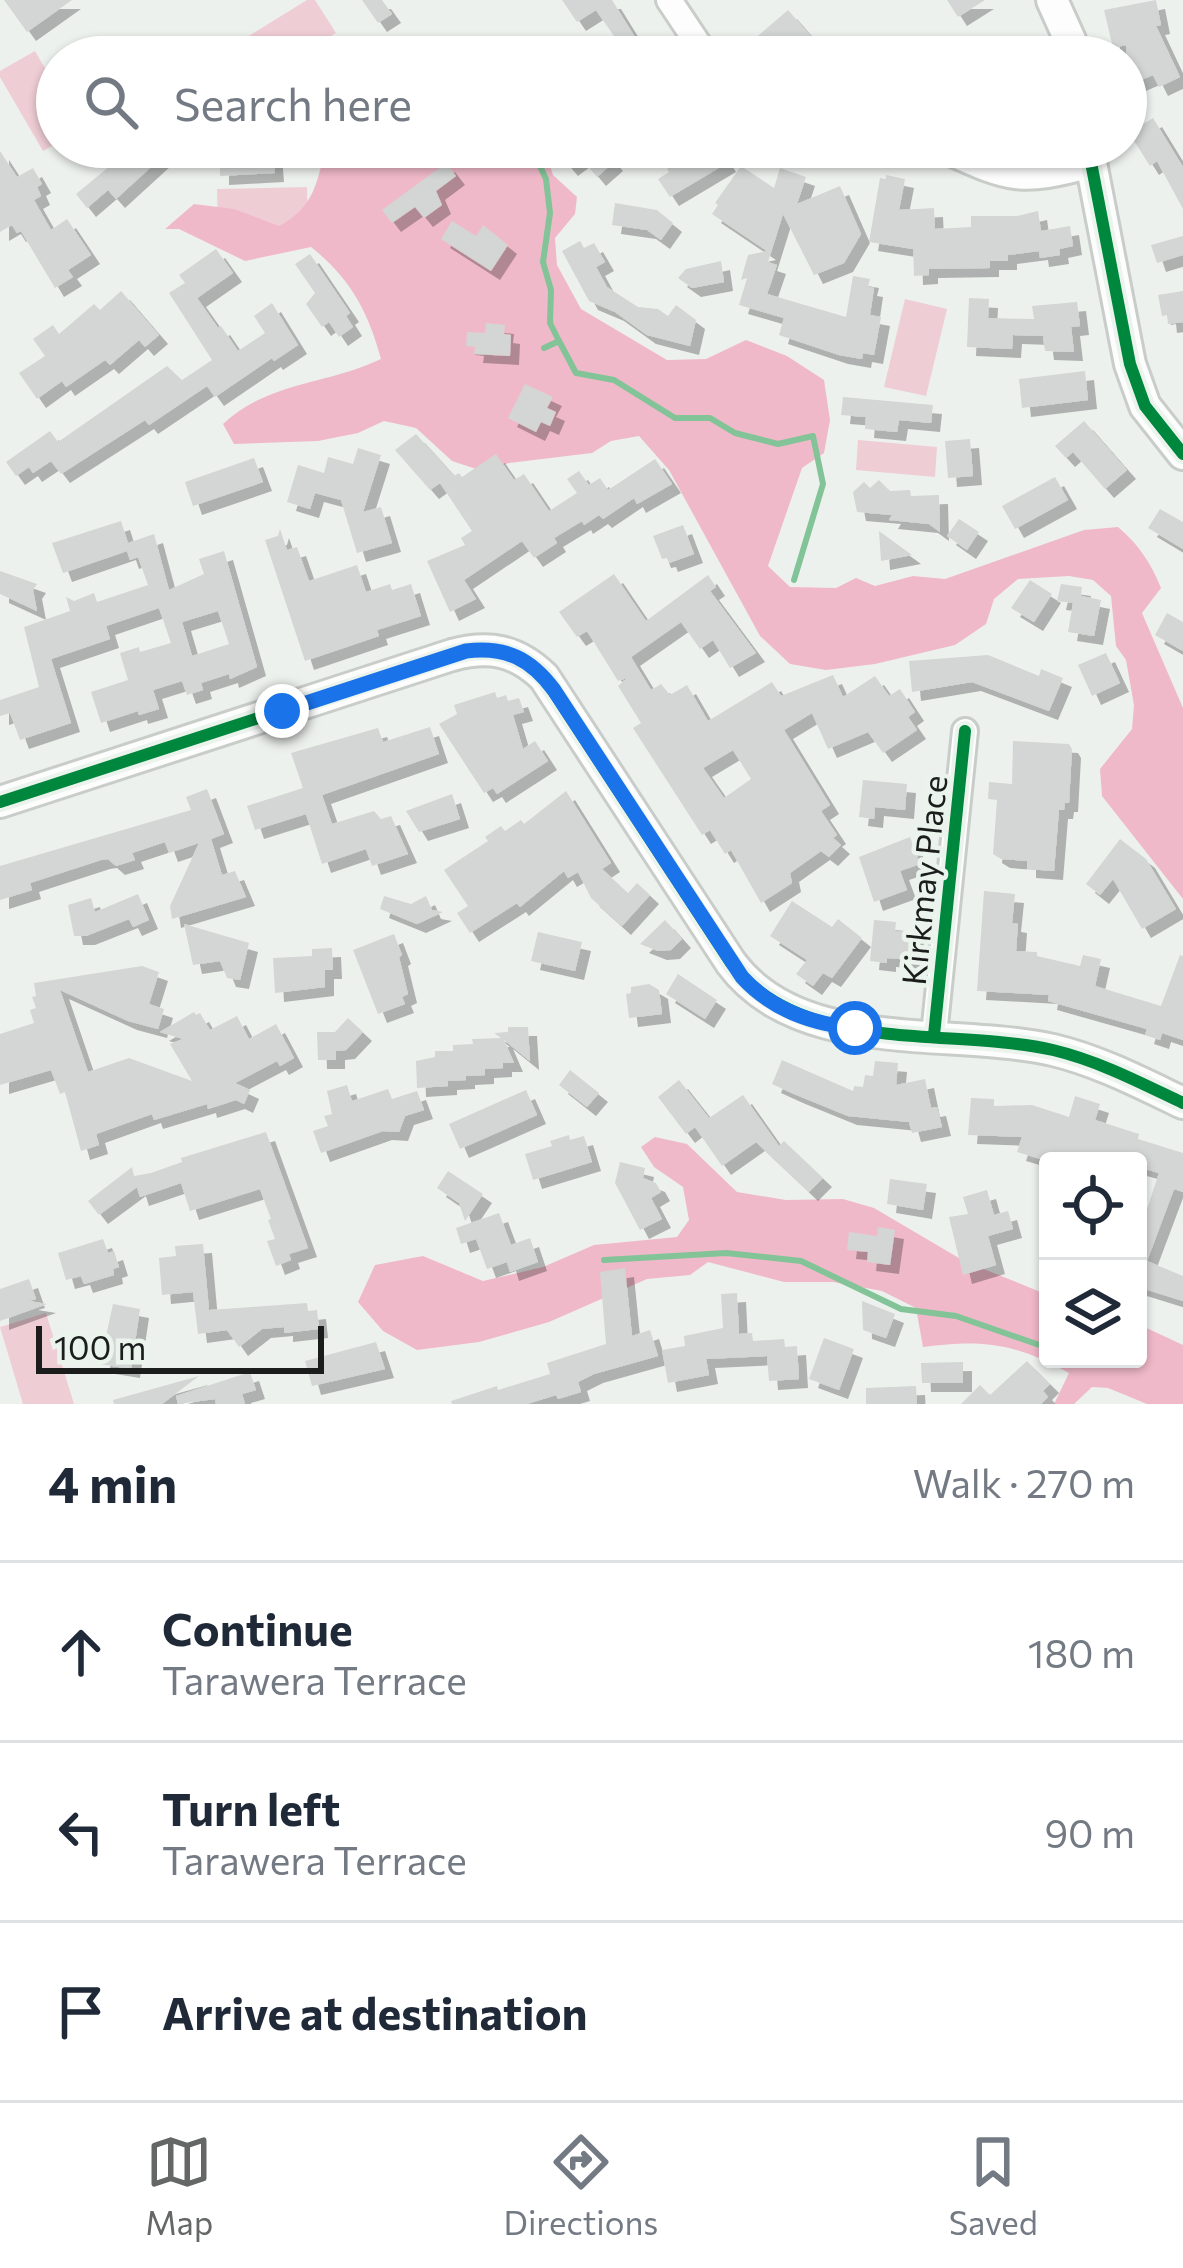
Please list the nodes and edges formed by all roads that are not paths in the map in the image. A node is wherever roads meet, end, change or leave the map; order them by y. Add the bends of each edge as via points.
1 (669, 0) edge
2 (1052, 0) edge
3 (693, 36) edge
4 (1068, 36) edge
5 (984, 168) edge
6 (1063, 168) edge
7 (1091, 168) edge
8 (1183, 454) edge
9 (965, 730) dead end
10 (0, 802) edge
11 (934, 1035) junction
12 (1183, 1103) edge

1 - 3 street
2 - 4 street
5 - 6 street via 1039,179
7 - 8 street via 1130,364 1145,406
9 - 11 street, Kirkmay Place
10 - 11 street via 452,655 508,652 554,690 752,988 820,1023
11 - 12 street via 1053,1050

